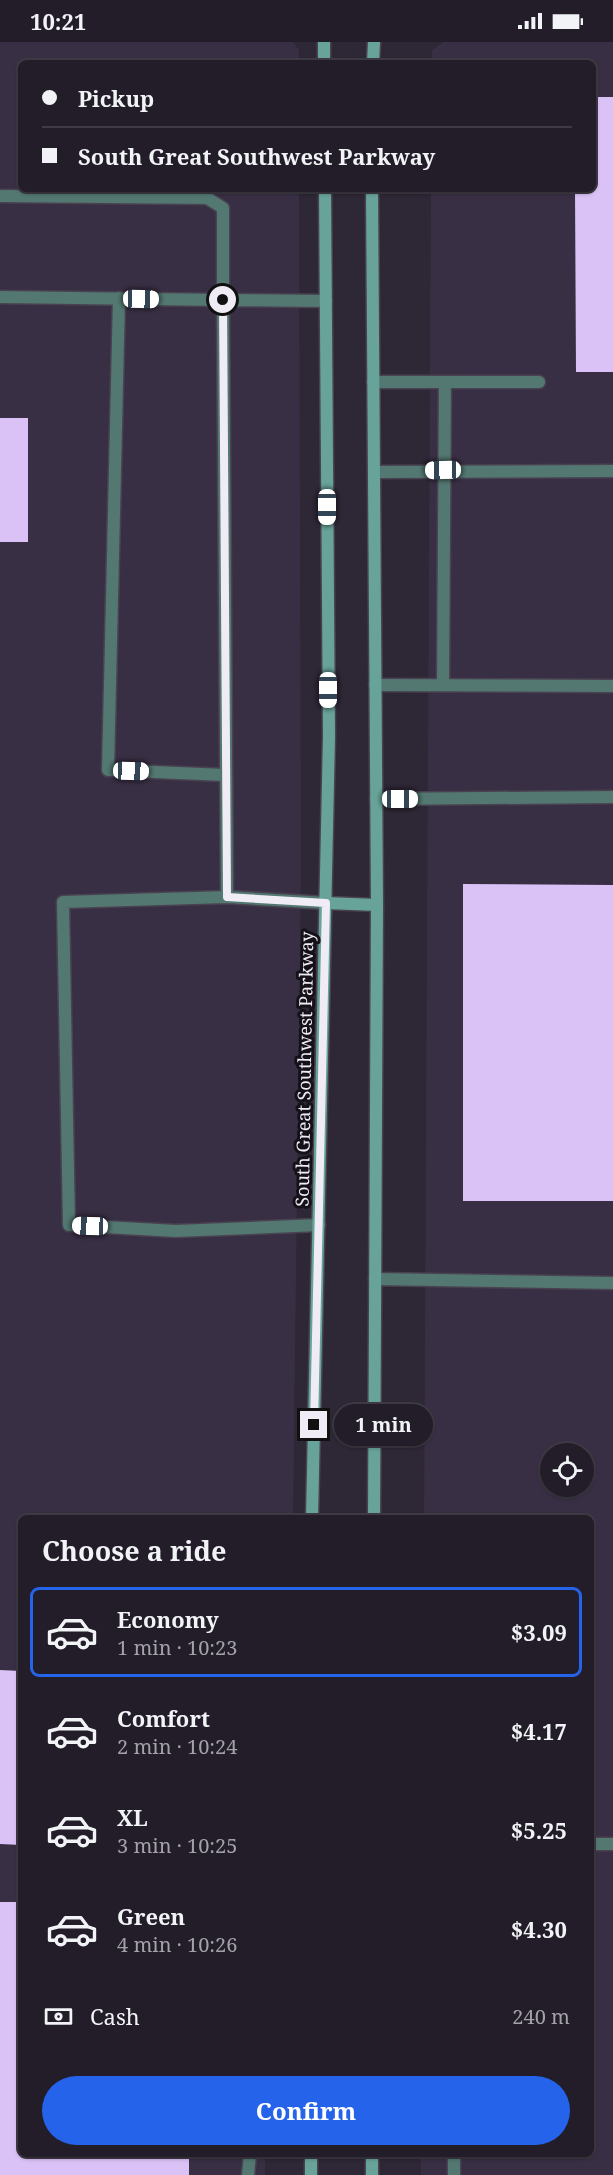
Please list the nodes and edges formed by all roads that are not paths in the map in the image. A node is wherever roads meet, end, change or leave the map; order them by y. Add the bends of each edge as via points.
1 (324, 42) edge
2 (374, 42) edge
3 (324, 60) edge
4 (374, 60) edge
5 (325, 192) edge
6 (372, 192) edge
7 (0, 196) edge
8 (0, 297) edge
9 (119, 298) junction
10 (223, 300) junction
11 (326, 301) junction
12 (373, 382) junction
13 (445, 382) junction
14 (539, 382) dead end
15 (443, 470) junction
16 (613, 471) edge
17 (374, 472) junction
18 (375, 685) junction
19 (443, 685) junction
20 (613, 686) edge
21 (225, 775) junction
22 (613, 797) edge
23 (376, 799) junction
24 (227, 897) junction
25 (326, 903) junction
26 (377, 905) junction
27 (319, 1225) junction
28 (375, 1279) junction
29 (613, 1283) edge
30 (312, 1515) edge
31 (374, 1515) edge
32 (594, 1844) edge
33 (613, 1844) edge
34 (250, 2157) edge
35 (311, 2157) edge
36 (372, 2157) edge
37 (454, 2157) edge
38 (248, 2175) edge
39 (311, 2175) edge
40 (372, 2175) edge
41 (454, 2175) edge

1 - 3 main road
2 - 4 main road
5 - 11 main road, South Great Southwest Parkway
6 - 12 main road
7 - 10 lane via 207,198 223,208
8 - 9 lane
9 - 10 lane
9 - 21 lane via 108,770
10 - 11 lane
10 - 21 lane
11 - 25 main road, South Great Southwest Parkway
12 - 13 lane
12 - 17 main road
13 - 14 lane
13 - 15 lane
15 - 16 lane
15 - 17 lane
15 - 19 lane
17 - 18 main road
18 - 19 lane
18 - 23 main road
19 - 20 lane
21 - 24 lane
22 - 23 lane
23 - 26 main road
24 - 25 lane
24 - 27 lane via 63,902 69,1226 176,1230
25 - 26 main road
25 - 27 main road, South Great Southwest Parkway
26 - 28 main road
27 - 30 main road, South Great Southwest Parkway
28 - 29 lane
28 - 31 main road
32 - 33 lane
34 - 38 lane
35 - 39 main road
36 - 40 main road
37 - 41 lane

